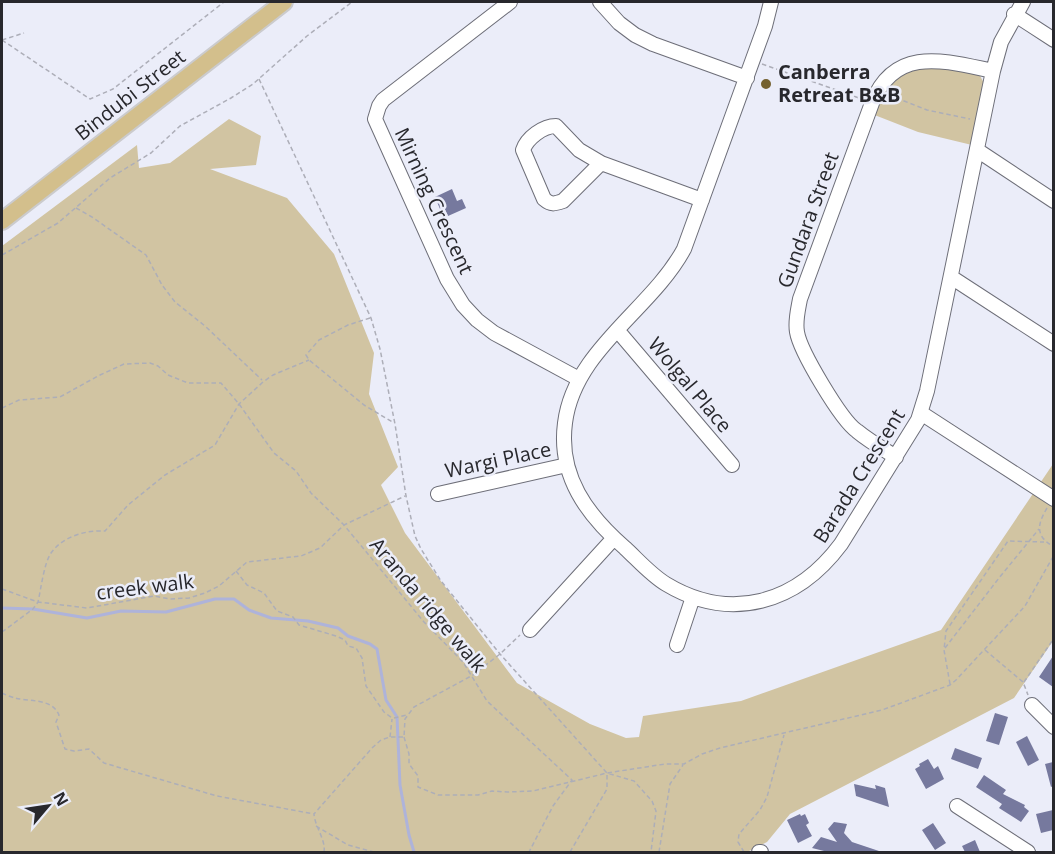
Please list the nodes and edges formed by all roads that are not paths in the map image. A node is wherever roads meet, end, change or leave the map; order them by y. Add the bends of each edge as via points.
1 (284, 2) edge
2 (510, 2) edge
3 (600, 2) edge
4 (771, 2) edge
5 (1023, 2) edge
6 (1014, 14) junction
7 (1053, 40) edge
8 (993, 71) junction
9 (747, 78) junction
10 (977, 150) junction
11 (601, 163) junction
12 (702, 200) junction
13 (1053, 201) edge
14 (2, 221) edge
15 (951, 277) junction
16 (618, 331) junction
17 (1053, 344) edge
18 (579, 379) junction
19 (921, 412) junction
20 (896, 457) junction
21 (567, 465) junction
22 (732, 465) dead end
23 (438, 494) dead end
24 (1051, 502) edge
25 (614, 538) junction
26 (693, 597) junction
27 (530, 630) road end
28 (677, 645) dead end
29 (1032, 705) road end
30 (1053, 727) edge
31 (957, 806) dead end
32 (1028, 852) edge

1 - 14 main road, Bindubi Street
2 - 18 street, Mirning Crescent via 383,100 375,119 447,279 463,305 494,333
3 - 9 street via 635,35
4 - 9 street, Barada Crescent
5 - 6 street, Barada Crescent
6 - 7 street
6 - 8 street, Barada Crescent
8 - 10 street, Barada Crescent
8 - 20 street, Gundara Street via 924,60 910,63 881,83 800,299 796,315 801,346 846,421
9 - 12 street, Barada Crescent
10 - 13 street
10 - 15 street, Barada Crescent
11 - 11 street via 563,201 555,204 544,198 523,150 544,129 556,126 579,150
11 - 12 street
12 - 16 street, Barada Crescent via 674,266
15 - 17 street
15 - 19 street, Barada Crescent
16 - 18 street, Barada Crescent
16 - 22 street, Wolgal Place
18 - 21 street, Barada Crescent via 565,422
19 - 20 street, Barada Crescent
19 - 24 street
20 - 26 street, Barada Crescent via 842,544 813,576 795,588 754,603 722,604
21 - 23 street, Wargi Place
21 - 25 street, Barada Crescent via 584,506
25 - 26 street, Barada Crescent via 656,577
25 - 27 street
26 - 28 street
29 - 30 street
31 - 32 street

